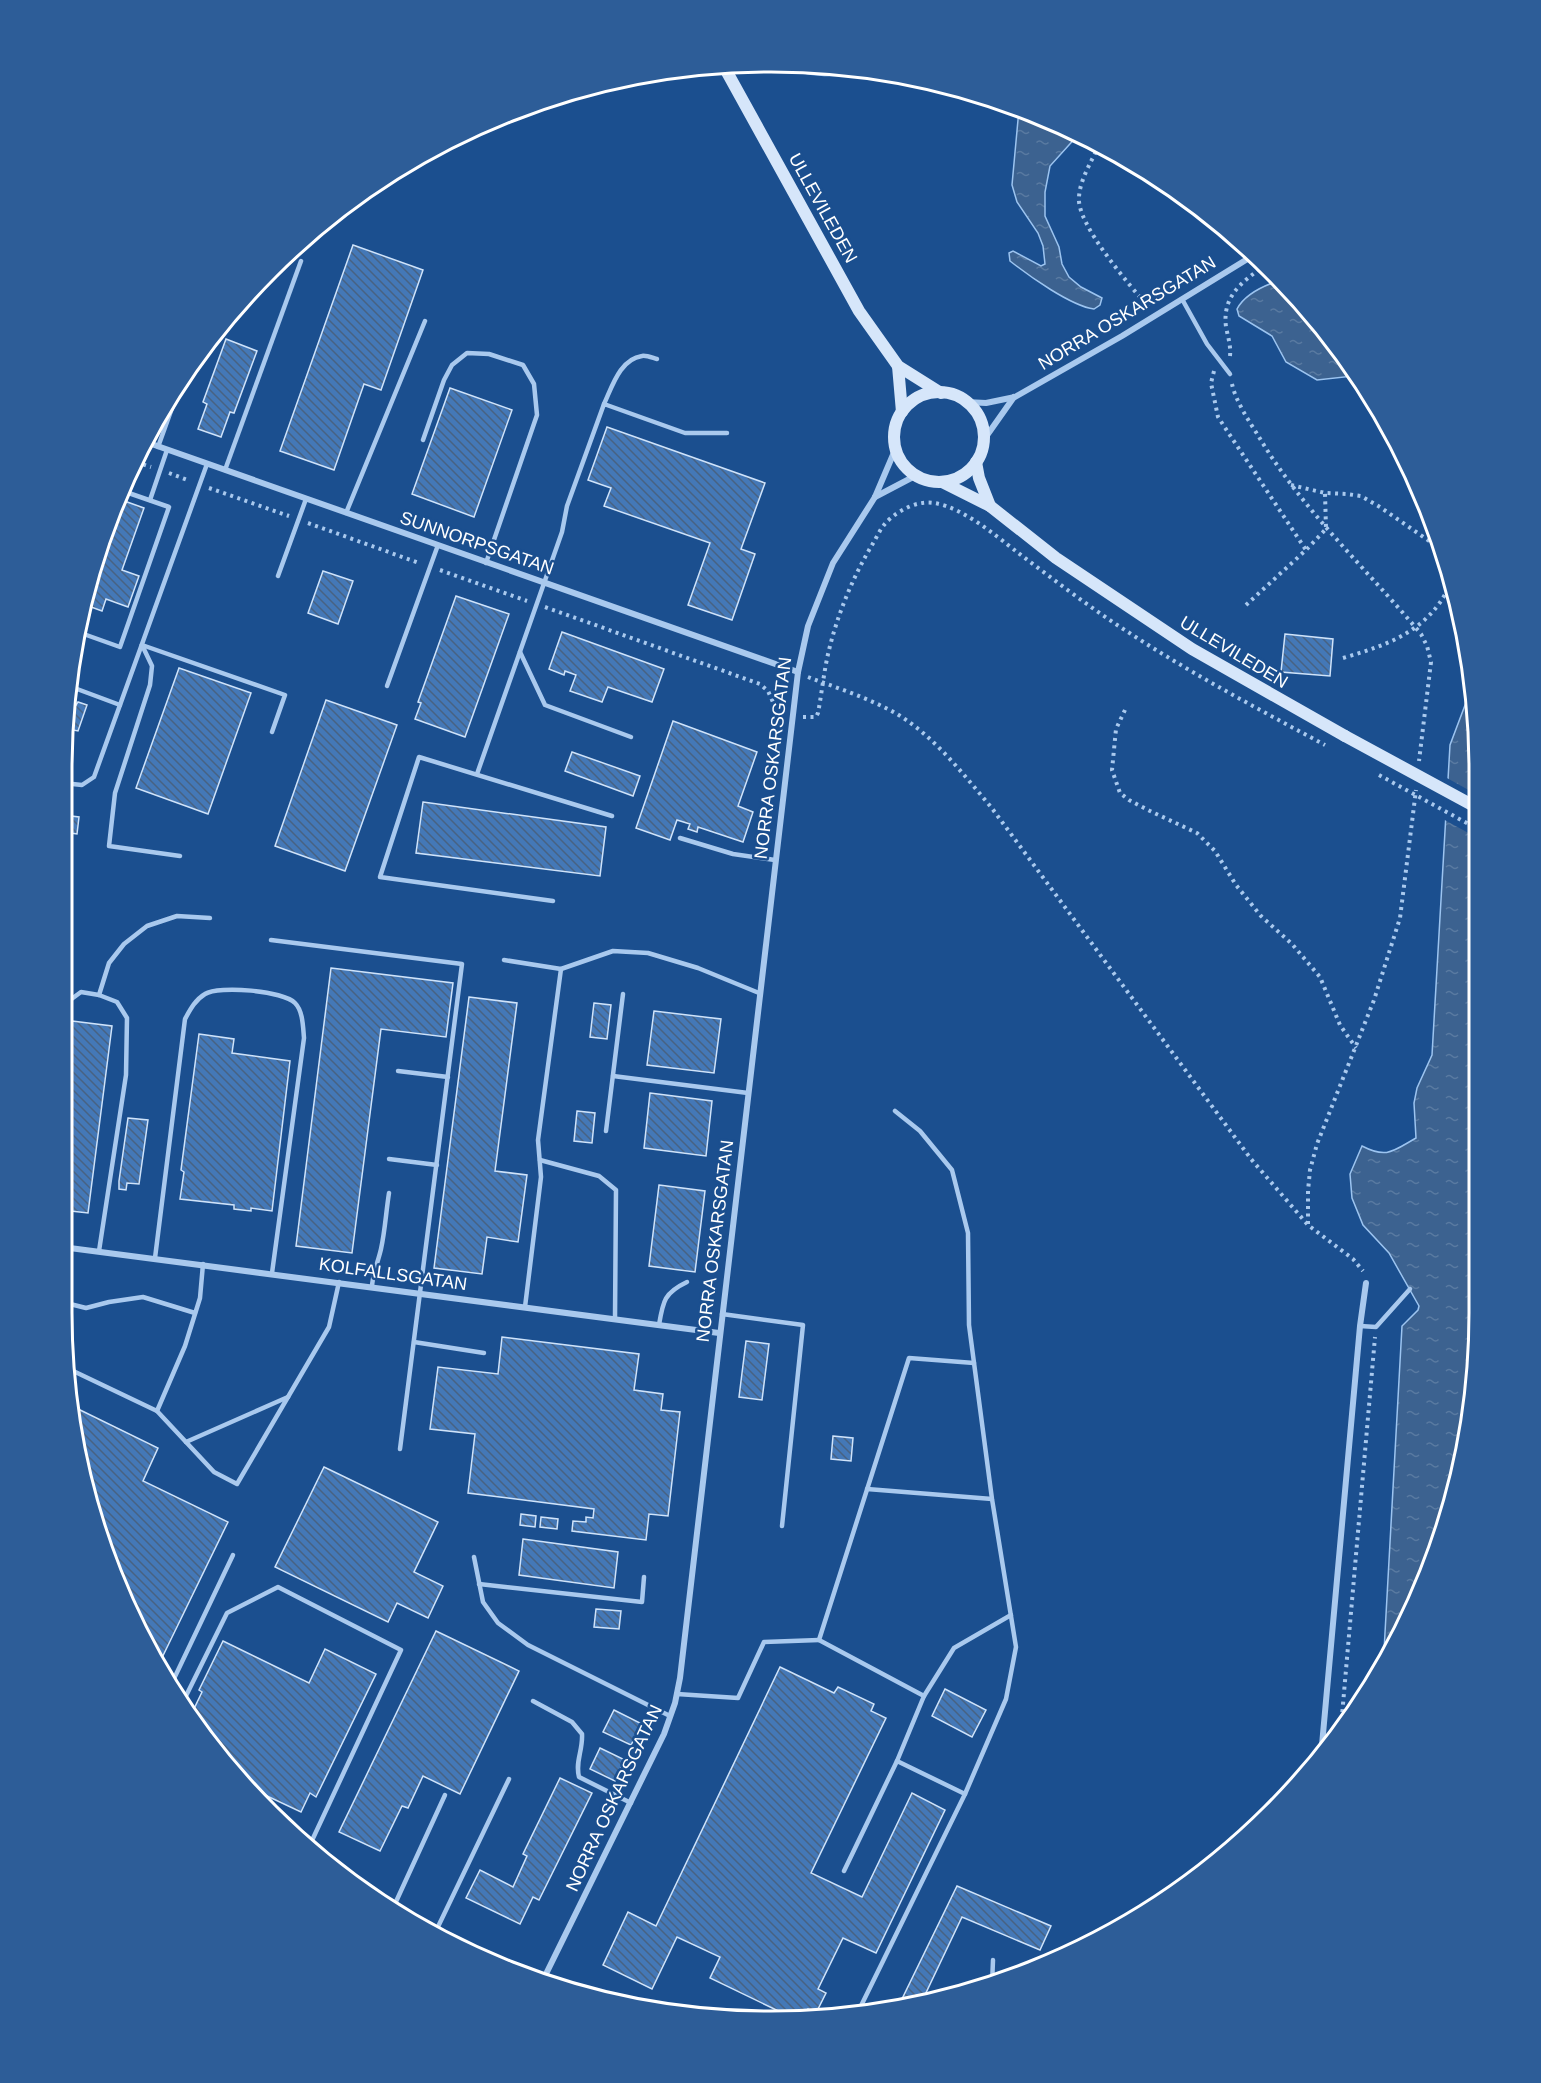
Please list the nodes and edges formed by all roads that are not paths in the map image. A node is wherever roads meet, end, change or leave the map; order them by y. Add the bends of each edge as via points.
1 (728, 73) edge
2 (1246, 260) edge
3 (301, 261) dead end
4 (1182, 299) junction
5 (425, 321) dead end
6 (657, 358) dead end
7 (898, 366) junction
8 (1230, 374) road end
9 (941, 393) junction
10 (1015, 397) junction
11 (966, 402) junction
12 (604, 404) junction
13 (902, 411) junction
14 (169, 416) edge
15 (727, 433) dead end
16 (423, 440) dead end
17 (983, 441) junction
18 (153, 445) edge
19 (158, 447) junction
20 (167, 450) junction
21 (895, 450) junction
22 (976, 462) junction
23 (207, 464) junction
24 (225, 470) junction
25 (915, 476) junction
26 (942, 482) junction
27 (130, 493) edge
28 (875, 497) junction
29 (306, 499) junction
30 (150, 500) junction
31 (990, 506) junction
32 (346, 513) junction
33 (438, 546) junction
34 (486, 562) junction
35 (278, 576) dead end
36 (544, 583) junction
37 (85, 634) edge
38 (142, 645) junction
39 (520, 652) junction
40 (798, 672) junction
41 (387, 686) dead end
42 (77, 689) edge
43 (120, 705) junction
44 (272, 732) dead end
45 (631, 737) dead end
46 (477, 774) junction
47 (72, 784) edge
48 (1469, 803) edge
49 (612, 816) dead end
50 (680, 838) dead end
51 (180, 856) dead end
52 (775, 860) junction
53 (553, 902) dead end
54 (210, 918) dead end
55 (271, 940) dead end
56 (504, 960) dead end
57 (561, 969) junction
58 (759, 993) junction
59 (623, 994) dead end
60 (99, 995) junction
61 (72, 999) edge
62 (398, 1071) dead end
63 (613, 1076) junction
64 (448, 1077) junction
65 (748, 1093) junction
66 (895, 1112) dead end
67 (606, 1131) dead end
68 (389, 1159) dead end
69 (540, 1160) junction
70 (436, 1165) junction
71 (389, 1193) dead end
72 (72, 1247) edge
73 (99, 1251) junction
74 (155, 1258) junction
75 (203, 1264) junction
76 (272, 1273) junction
77 (339, 1282) junction
78 (687, 1282) dead end
79 (1366, 1283) dead end
80 (372, 1286) junction
81 (1410, 1289) dead end
82 (420, 1293) junction
83 (72, 1304) edge
84 (525, 1307) junction
85 (195, 1313) junction
86 (722, 1314) junction
87 (615, 1319) junction
88 (659, 1325) junction
89 (1360, 1326) junction
90 (719, 1333) junction
91 (414, 1342) junction
92 (484, 1353) dead end
93 (974, 1363) junction
94 (74, 1372) edge
95 (289, 1396) junction
96 (157, 1411) junction
97 (186, 1442) junction
98 (400, 1449) dead end
99 (867, 1489) junction
100 (992, 1499) junction
101 (782, 1526) dead end
102 (233, 1555) dead end
103 (474, 1557) dead end
104 (644, 1577) dead end
105 (479, 1584) junction
106 (1011, 1615) junction
107 (819, 1640) junction
108 (175, 1677) edge
109 (677, 1694) junction
110 (186, 1695) edge
111 (924, 1696) junction
112 (533, 1701) dead end
113 (670, 1716) junction
114 (1322, 1741) edge
115 (897, 1761) junction
116 (509, 1779) dead end
117 (966, 1794) junction
118 (445, 1795) dead end
119 (631, 1803) junction
120 (312, 1840) edge
121 (844, 1871) dead end
122 (396, 1902) edge
123 (437, 1926) edge
124 (993, 1960) dead end
125 (546, 1974) edge
126 (992, 1975) edge
127 (861, 2005) edge

1 - 7 main road, ULLEVILEDEN via 860,310
2 - 4 street, NORRA OSKARSGATAN
3 - 24 lane
4 - 8 lane via 1216,358
4 - 10 street, NORRA OSKARSGATAN
5 - 32 lane
6 - 12 lane via 643,356 627,363
7 - 9 main road, ULLEVILEDEN
7 - 13 main road, ULLEVILEDEN
9 - 11 main road
9 - 13 main road via 923,395
10 - 11 street, NORRA OSKARSGATAN via 986,403
10 - 17 street, NORRA OSKARSGATAN
11 - 17 main road via 981,423
12 - 15 lane via 685,433
12 - 36 lane
13 - 21 main road via 894,430
14 - 19 lane
16 - 34 lane via 444,380 452,365 467,353 489,354 523,365 534,384 537,415
17 - 22 main road
18 - 19 street, SUNNORPSGATAN
19 - 20 street, SUNNORPSGATAN
20 - 23 street, SUNNORPSGATAN
20 - 30 lane
21 - 25 main road
21 - 28 street, NORRA OSKARSGATAN
22 - 26 main road via 962,476
22 - 31 main road
23 - 24 street, SUNNORPSGATAN
23 - 38 lane
24 - 29 street, SUNNORPSGATAN
25 - 26 main road
25 - 28 street, NORRA OSKARSGATAN
26 - 31 main road, ULLEVILEDEN
27 - 30 lane
28 - 40 street, NORRA OSKARSGATAN via 833,563 808,626
29 - 32 street, SUNNORPSGATAN
29 - 35 lane
30 - 37 lane via 169,507 120,647
31 - 48 main road, ULLEVILEDEN, bridge via 1143,618 1253,685
32 - 33 street, SUNNORPSGATAN
33 - 34 street, SUNNORPSGATAN
33 - 41 lane
34 - 36 street, SUNNORPSGATAN
36 - 39 lane
36 - 40 street, SUNNORPSGATAN
38 - 43 lane
38 - 44 lane via 285,695
38 - 51 lane via 152,666 150,685 115,793 110,846
39 - 45 lane via 545,705
39 - 46 lane
40 - 52 street, NORRA OSKARSGATAN
42 - 43 lane
43 - 47 lane via 94,777 82,785
46 - 49 lane
46 - 53 lane via 419,757 380,877
50 - 52 lane via 733,854
52 - 58 street, NORRA OSKARSGATAN
54 - 60 lane via 177,916 147,926 109,963
55 - 64 lane via 462,964
56 - 57 lane
57 - 58 lane via 613,951 648,953
57 - 69 lane via 538,1140
58 - 65 street, NORRA OSKARSGATAN
59 - 63 lane
60 - 61 lane via 81,992
60 - 73 lane via 117,1002 127,1018 126,1075
62 - 64 lane
63 - 65 lane
63 - 67 lane
64 - 70 lane
65 - 86 street, NORRA OSKARSGATAN
66 - 93 lane via 920,1131 952,1170 968,1233 969,1325
68 - 70 lane
69 - 84 lane
69 - 87 lane via 598,1176 616,1190
70 - 82 lane
71 - 80 lane
72 - 73 street, KOLFALLSGATAN
73 - 74 street, KOLFALLSGATAN
74 - 75 street, KOLFALLSGATAN
74 - 76 lane via 185,1019 206,993 226,988 252,991 295,1003 304,1038
75 - 76 street, KOLFALLSGATAN
75 - 85 lane
76 - 77 street, KOLFALLSGATAN
77 - 80 street, KOLFALLSGATAN
77 - 95 lane via 329,1327
78 - 88 lane via 665,1297
79 - 89 street
80 - 82 street, KOLFALLSGATAN
81 - 89 lane via 1376,1327
82 - 84 street, KOLFALLSGATAN
82 - 91 lane
83 - 85 lane via 86,1308 143,1297
84 - 87 street, KOLFALLSGATAN
85 - 96 lane
86 - 90 street, NORRA OSKARSGATAN
86 - 101 lane via 803,1325
87 - 88 street, KOLFALLSGATAN
88 - 90 street, KOLFALLSGATAN
89 - 114 street
90 - 109 street, NORRA OSKARSGATAN
91 - 92 lane
91 - 98 lane
93 - 99 lane via 909,1358
93 - 100 lane
94 - 96 lane
95 - 97 lane
95 - 97 lane via 237,1485 214,1472
96 - 97 lane
99 - 100 lane
99 - 107 lane
100 - 106 lane
102 - 108 lane
103 - 105 lane
104 - 105 lane via 642,1602
105 - 113 lane via 483,1602 498,1623 528,1645
106 - 111 lane via 954,1648
106 - 117 lane via 1016,1647 1006,1699
107 - 109 lane via 764,1642 738,1698
107 - 111 lane
109 - 113 street, NORRA OSKARSGATAN
110 - 120 lane via 227,1613 278,1587 401,1650
111 - 115 lane
112 - 119 lane via 572,1722 582,1734 583,1746 576,1765 579,1778
113 - 119 street, NORRA OSKARSGATAN
115 - 117 lane
115 - 121 lane
116 - 123 lane
117 - 127 lane
118 - 122 lane
119 - 125 street, NORRA OSKARSGATAN
124 - 126 lane

